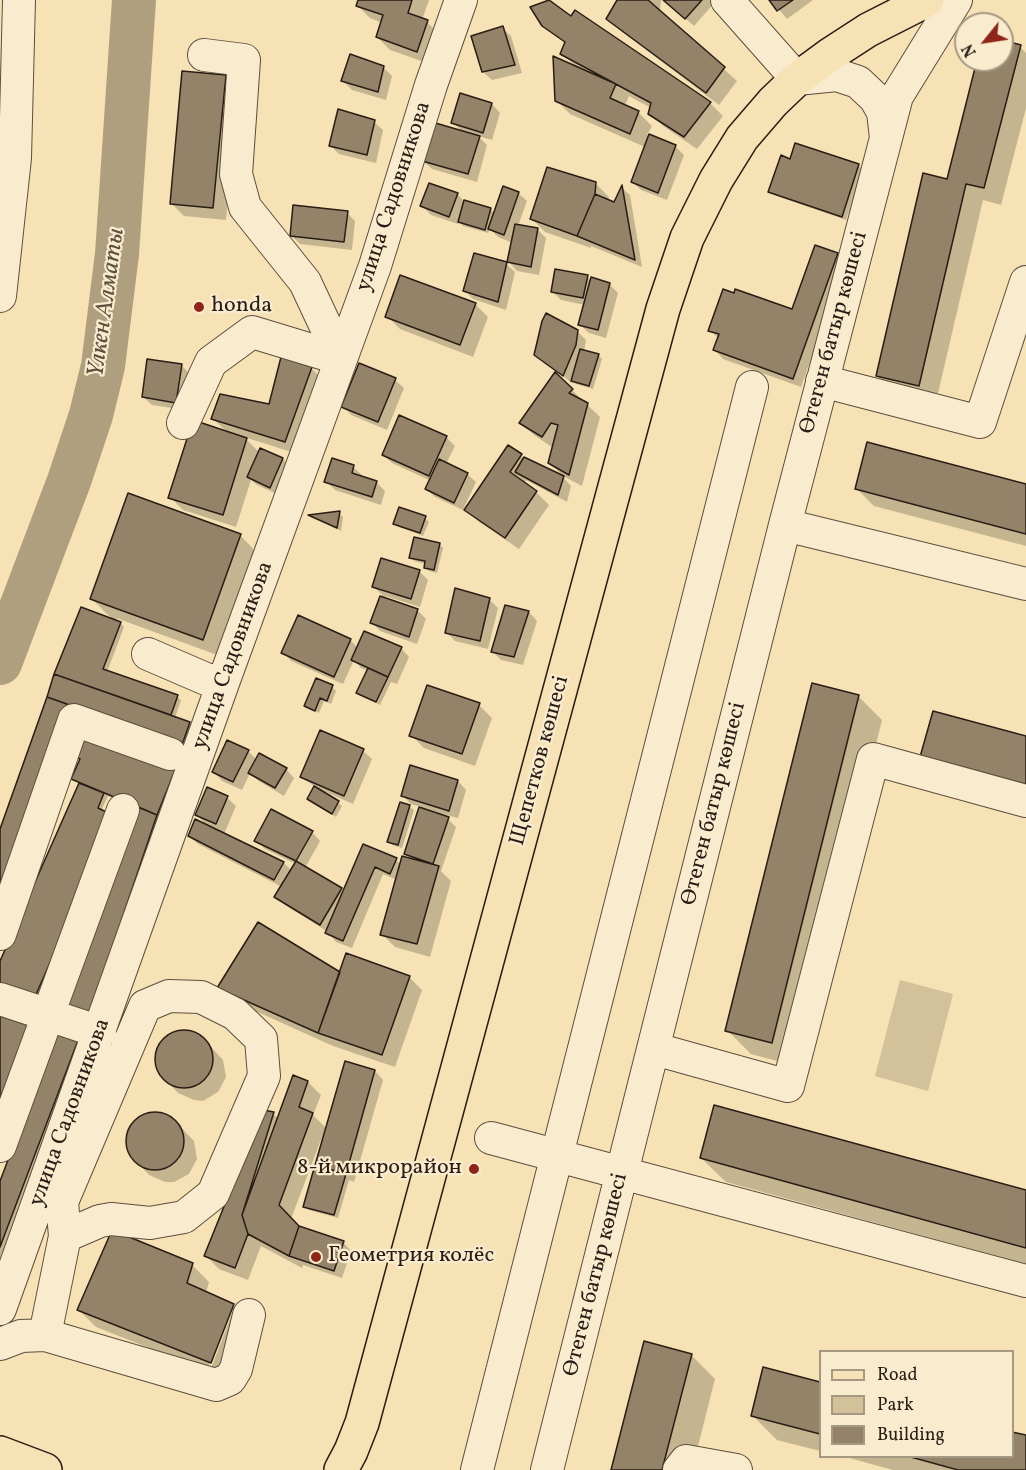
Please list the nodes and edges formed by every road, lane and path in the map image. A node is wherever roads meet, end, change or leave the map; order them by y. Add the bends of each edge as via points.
1 (19, 0) edge
2 (461, 0) edge
3 (727, 0) edge
4 (927, 0) edge
5 (956, 0) edge
6 (204, 55) dead end
7 (797, 79) junction
8 (887, 139) junction
9 (1026, 282) edge
10 (0, 296) edge
11 (341, 359) junction
12 (822, 381) junction
13 (752, 387) dead end
14 (183, 423) dead end
15 (785, 525) junction
16 (1026, 584) edge
17 (148, 654) dead end
18 (223, 683) junction
19 (170, 754) dead end
20 (1026, 801) edge
21 (123, 810) dead end
22 (0, 934) edge
23 (0, 999) edge
24 (49, 1016) junction
25 (100, 1032) junction
26 (655, 1049) junction
27 (491, 1138) dead end
28 (0, 1146) edge
29 (557, 1155) junction
30 (623, 1173) junction
31 (65, 1236) junction
32 (1026, 1281) edge
33 (0, 1309) edge
34 (249, 1315) dead end
35 (45, 1335) junction
36 (0, 1344) edge
37 (0, 1453) edge
38 (45, 1470) edge
39 (341, 1470) edge
40 (477, 1470) edge
41 (547, 1470) edge
42 (679, 1470) edge
43 (736, 1470) edge

1 - 10 street via 15,158
2 - 11 street, улица Садовникова
3 - 7 street
4 - 7 main road, Щепетков көшесі via 868,30
5 - 8 street, Өтеген батыр көшесі via 897,96
6 - 11 street via 244,60 236,174 244,207 305,282
7 - 8 street, Өтеген батыр көшесі via 837,75 858,82 883,112
7 - 39 main road, Щепетков көшесі via 742,138 716,180 687,238 670,289 362,1423
8 - 12 street, Өтеген батыр көшесі
9 - 12 street via 980,422
11 - 14 street via 252,332 211,362
11 - 18 street, улица Садовникова
12 - 15 street, Өтеген батыр көшесі
13 - 29 street
15 - 16 street
15 - 26 street, Өтеген батыр көшесі
17 - 18 street
18 - 25 street, улица Садовникова
19 - 22 street via 74,720
20 - 26 street via 873,759 788,1086
21 - 24 street
23 - 24 street
24 - 25 street
24 - 28 street
25 - 33 street, улица Садовникова
26 - 30 street, Өтеген батыр көшесі
27 - 29 street
29 - 30 street
29 - 40 street
30 - 32 street
30 - 41 street, Өтеген батыр көшесі
31 - 31 street via 62,1202 145,1006 169,996 201,997 234,1014 261,1039 264,1076 213,1194 184,1217 150,1222 111,1219
31 - 35 street
34 - 35 street via 236,1369 230,1379 216,1385
35 - 36 street via 21,1336
37 - 38 main road
42 - 43 street via 686,1461

